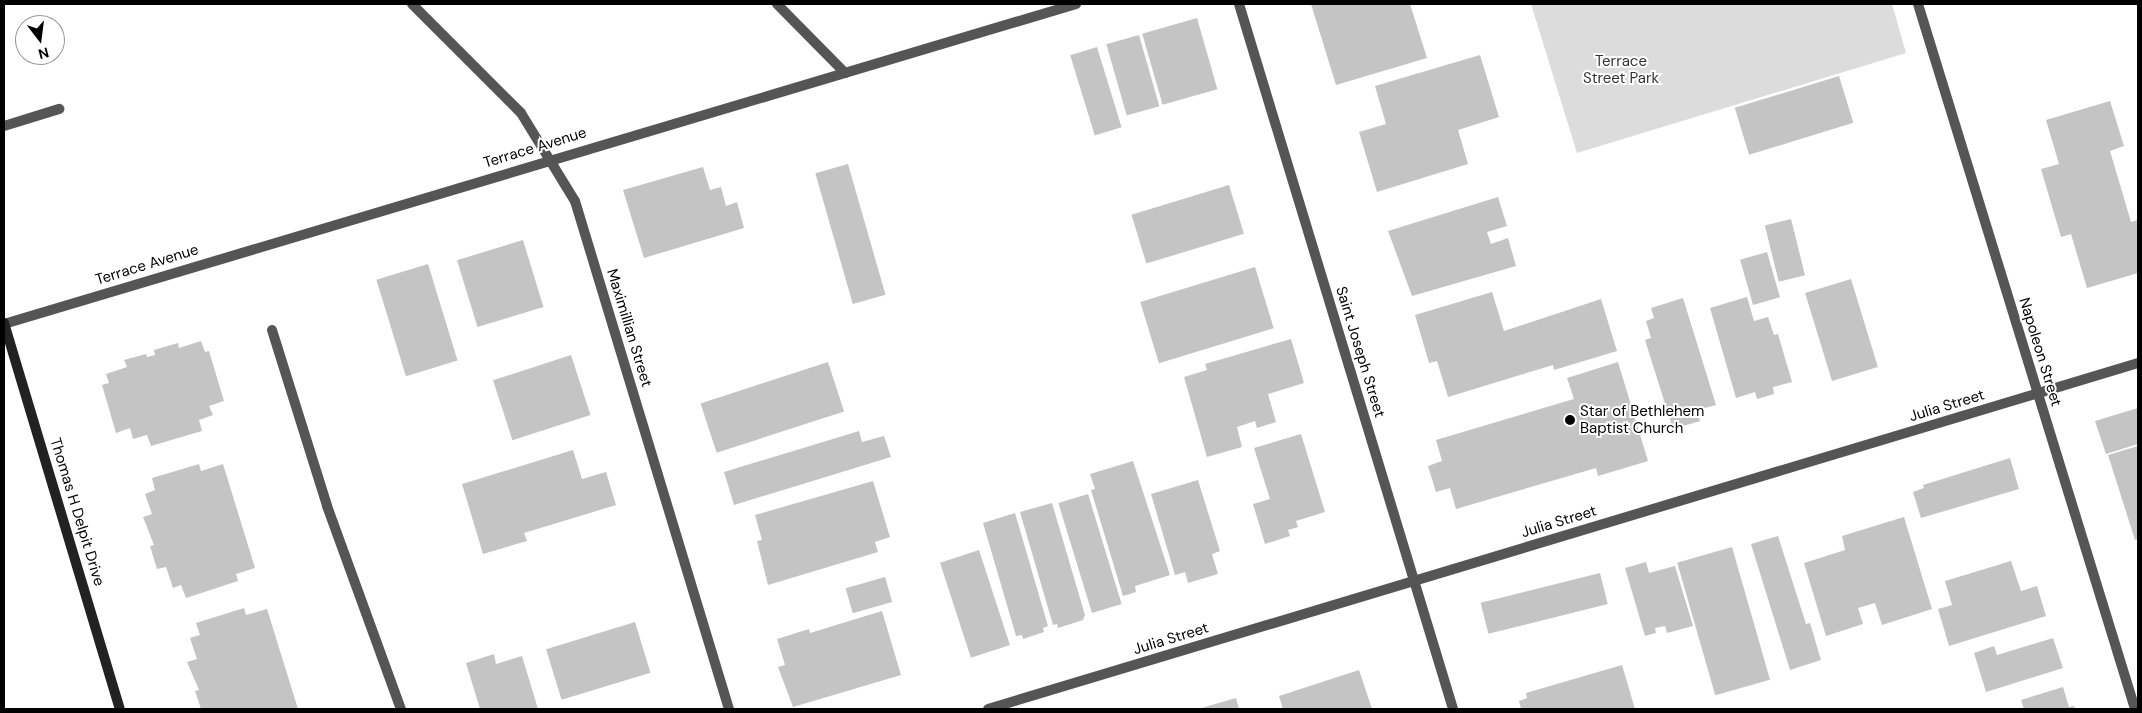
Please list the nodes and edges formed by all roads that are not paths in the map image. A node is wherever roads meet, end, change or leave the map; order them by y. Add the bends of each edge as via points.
1 (412, 4) edge
2 (777, 4) edge
3 (1076, 4) edge
4 (1239, 4) edge
5 (1918, 4) edge
6 (845, 73) junction
7 (59, 109) dead end
8 (4, 126) edge
9 (549, 159) junction
10 (4, 324) edge
11 (272, 330) dead end
12 (2138, 363) edge
13 (2037, 394) junction
14 (1414, 582) junction
15 (120, 709) edge
16 (401, 709) edge
17 (729, 709) edge
18 (988, 709) edge
19 (1453, 709) edge
20 (2135, 709) edge

1 - 9 street, Maximillian Street via 521,113
2 - 6 street
3 - 6 street, Terrace Avenue
4 - 14 street, Saint Joseph Street
5 - 13 street, Napoleon Street
6 - 9 street, Terrace Avenue
7 - 8 street
9 - 10 street, Terrace Avenue
9 - 17 street, Maximillian Street via 575,201
10 - 15 main road, Thomas H Delpit Drive
11 - 16 street via 327,506
12 - 13 street, Julia Street
13 - 14 street, Julia Street
13 - 20 street, Napoleon Street
14 - 18 street, Julia Street
14 - 19 street, Saint Joseph Street

